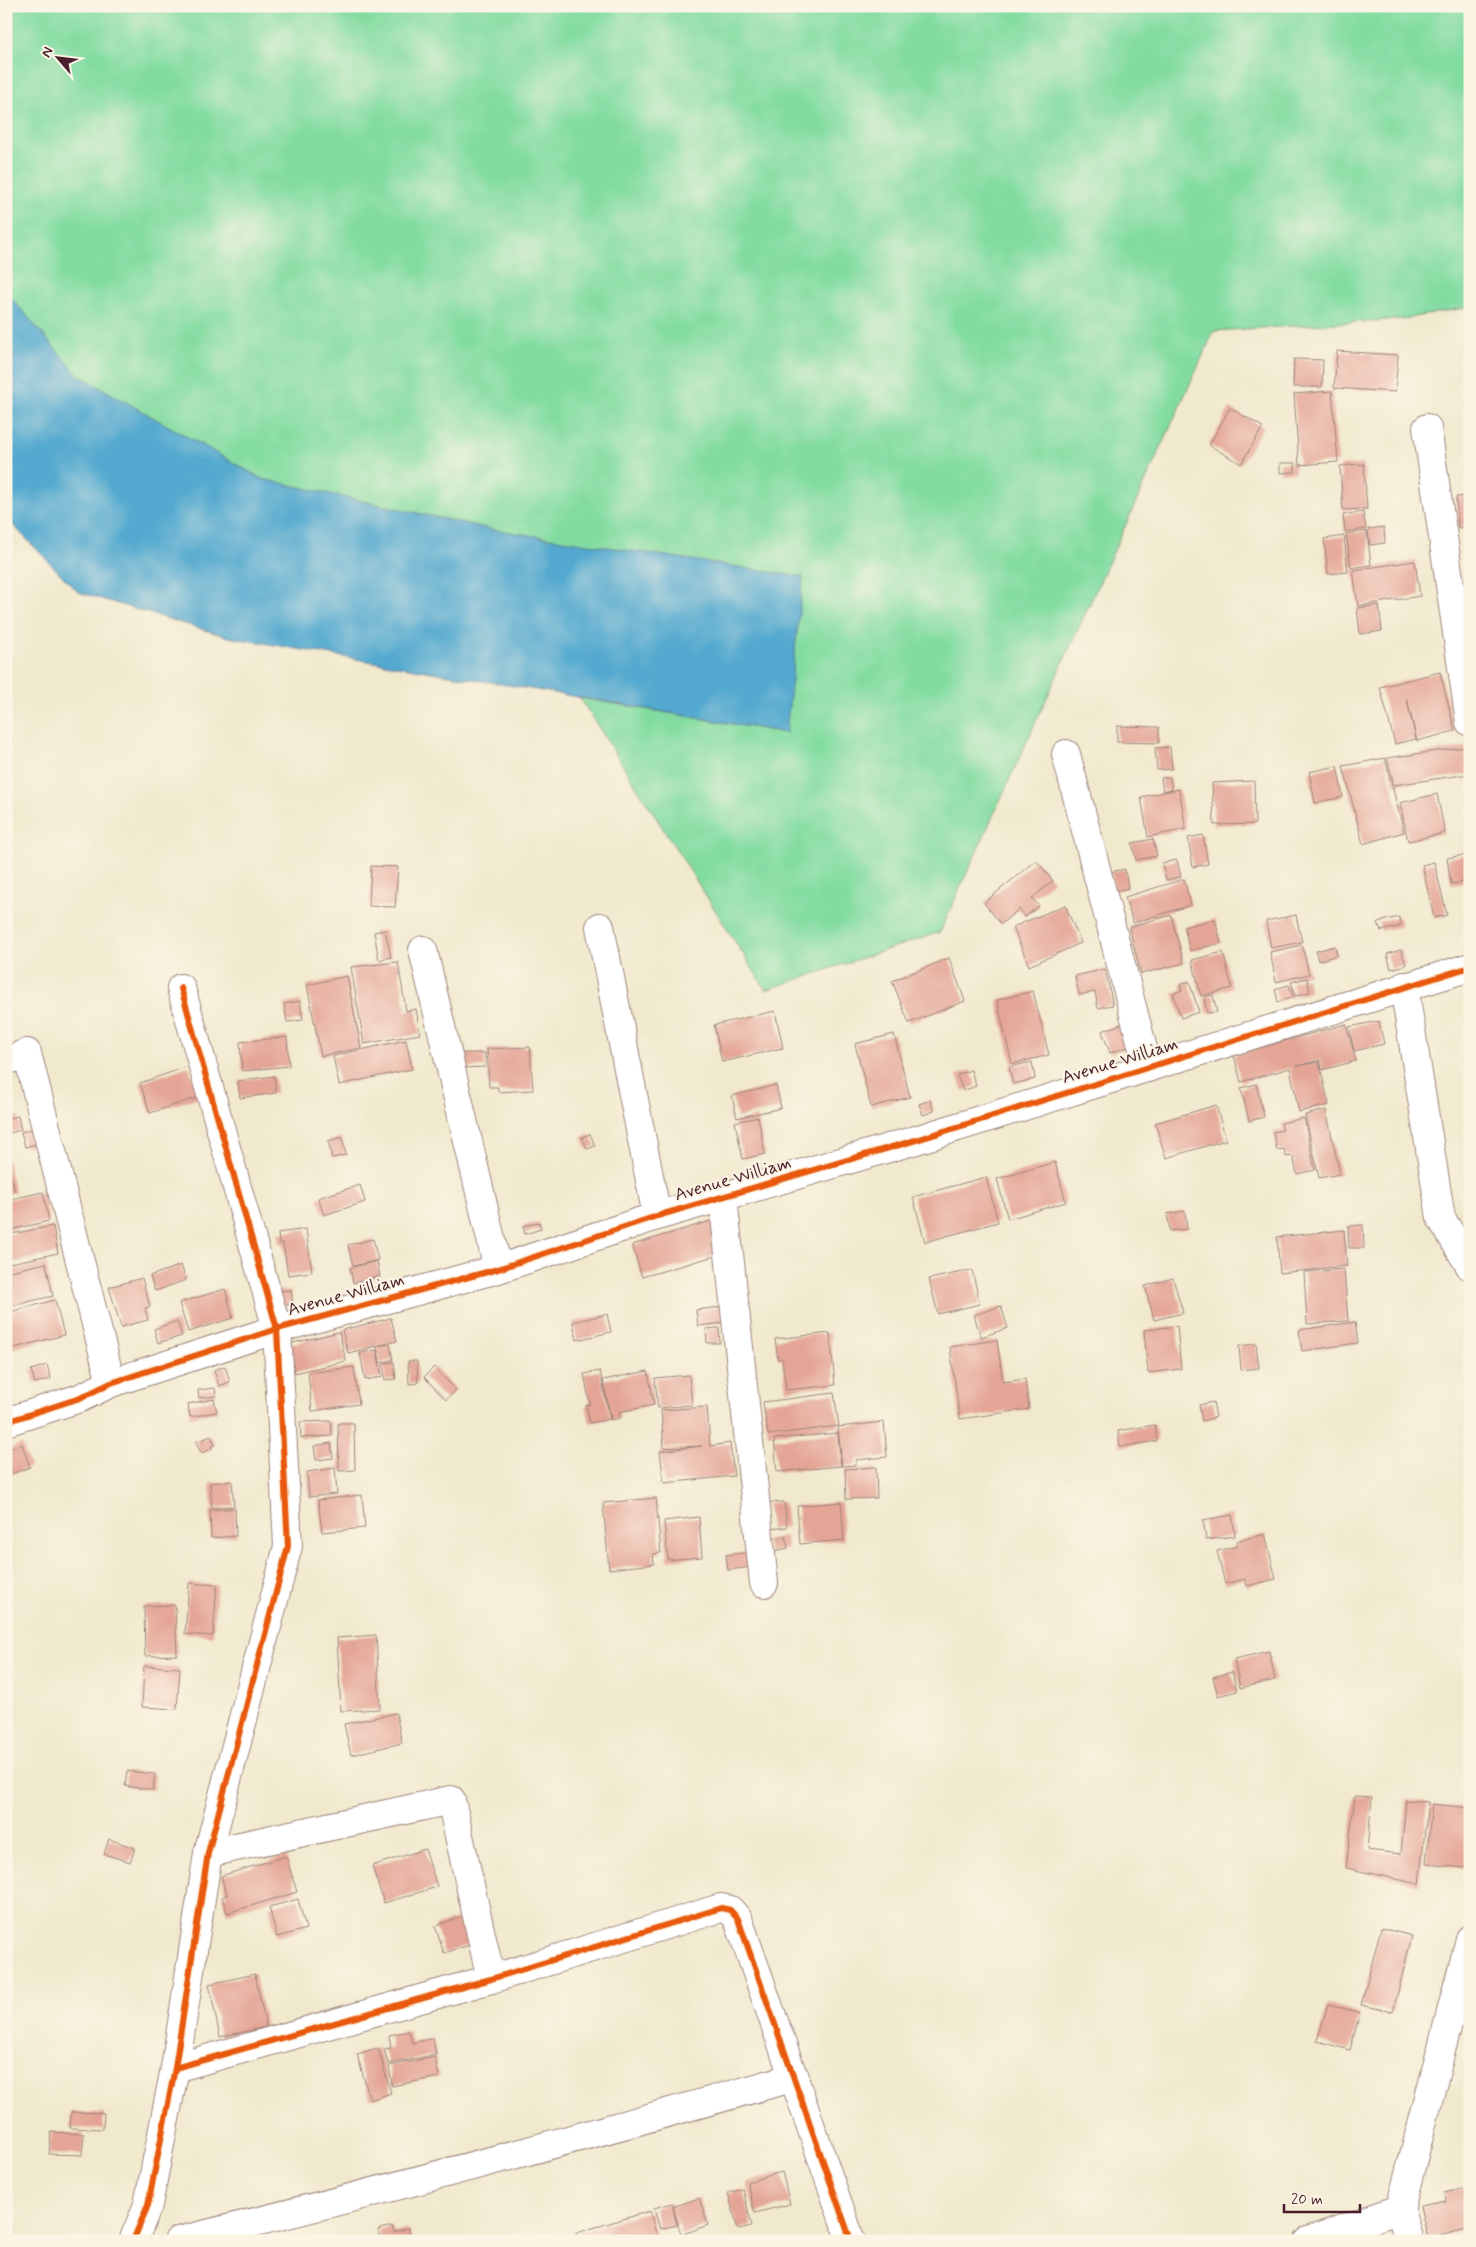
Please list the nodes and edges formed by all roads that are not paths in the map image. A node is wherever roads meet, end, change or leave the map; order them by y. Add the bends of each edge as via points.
1 (1426, 428) dead end
2 (1470, 722) edge
3 (1066, 754) dead end
4 (600, 926) dead end
5 (423, 950) dead end
6 (1470, 967) edge
7 (1404, 986) junction
8 (181, 988) dead end
9 (6, 1061) edge
10 (1148, 1068) junction
11 (723, 1197) junction
12 (657, 1216) junction
13 (1470, 1266) edge
14 (498, 1269) junction
15 (277, 1329) junction
16 (111, 1383) junction
17 (6, 1422) edge
18 (764, 1583) dead end
19 (208, 1853) junction
20 (1470, 1939) edge
21 (491, 1980) junction
22 (175, 2068) junction
23 (795, 2077) junction
24 (1400, 2209) junction
25 (133, 2241) edge
26 (178, 2241) edge
27 (852, 2241) edge
28 (1308, 2241) edge
29 (1409, 2241) edge

1 - 2 street
3 - 10 street
4 - 12 street
5 - 14 street
6 - 7 street, Avenue William
7 - 10 street, Avenue William
7 - 13 street via 1441,1218
8 - 15 street
9 - 16 street via 27,1053
10 - 11 street, Avenue William
11 - 12 street, Avenue William
11 - 18 street
12 - 14 street, Avenue William
14 - 15 street, Avenue William
15 - 16 street, Avenue William
15 - 19 street via 288,1546
16 - 17 street, Avenue William via 80,1398
19 - 21 street via 451,1800
19 - 22 street
20 - 24 street
21 - 22 street
21 - 23 street via 721,1908 730,1910 738,1919
22 - 25 street via 148,2204
23 - 26 street via 551,2146
23 - 27 street
24 - 28 street
24 - 29 street

